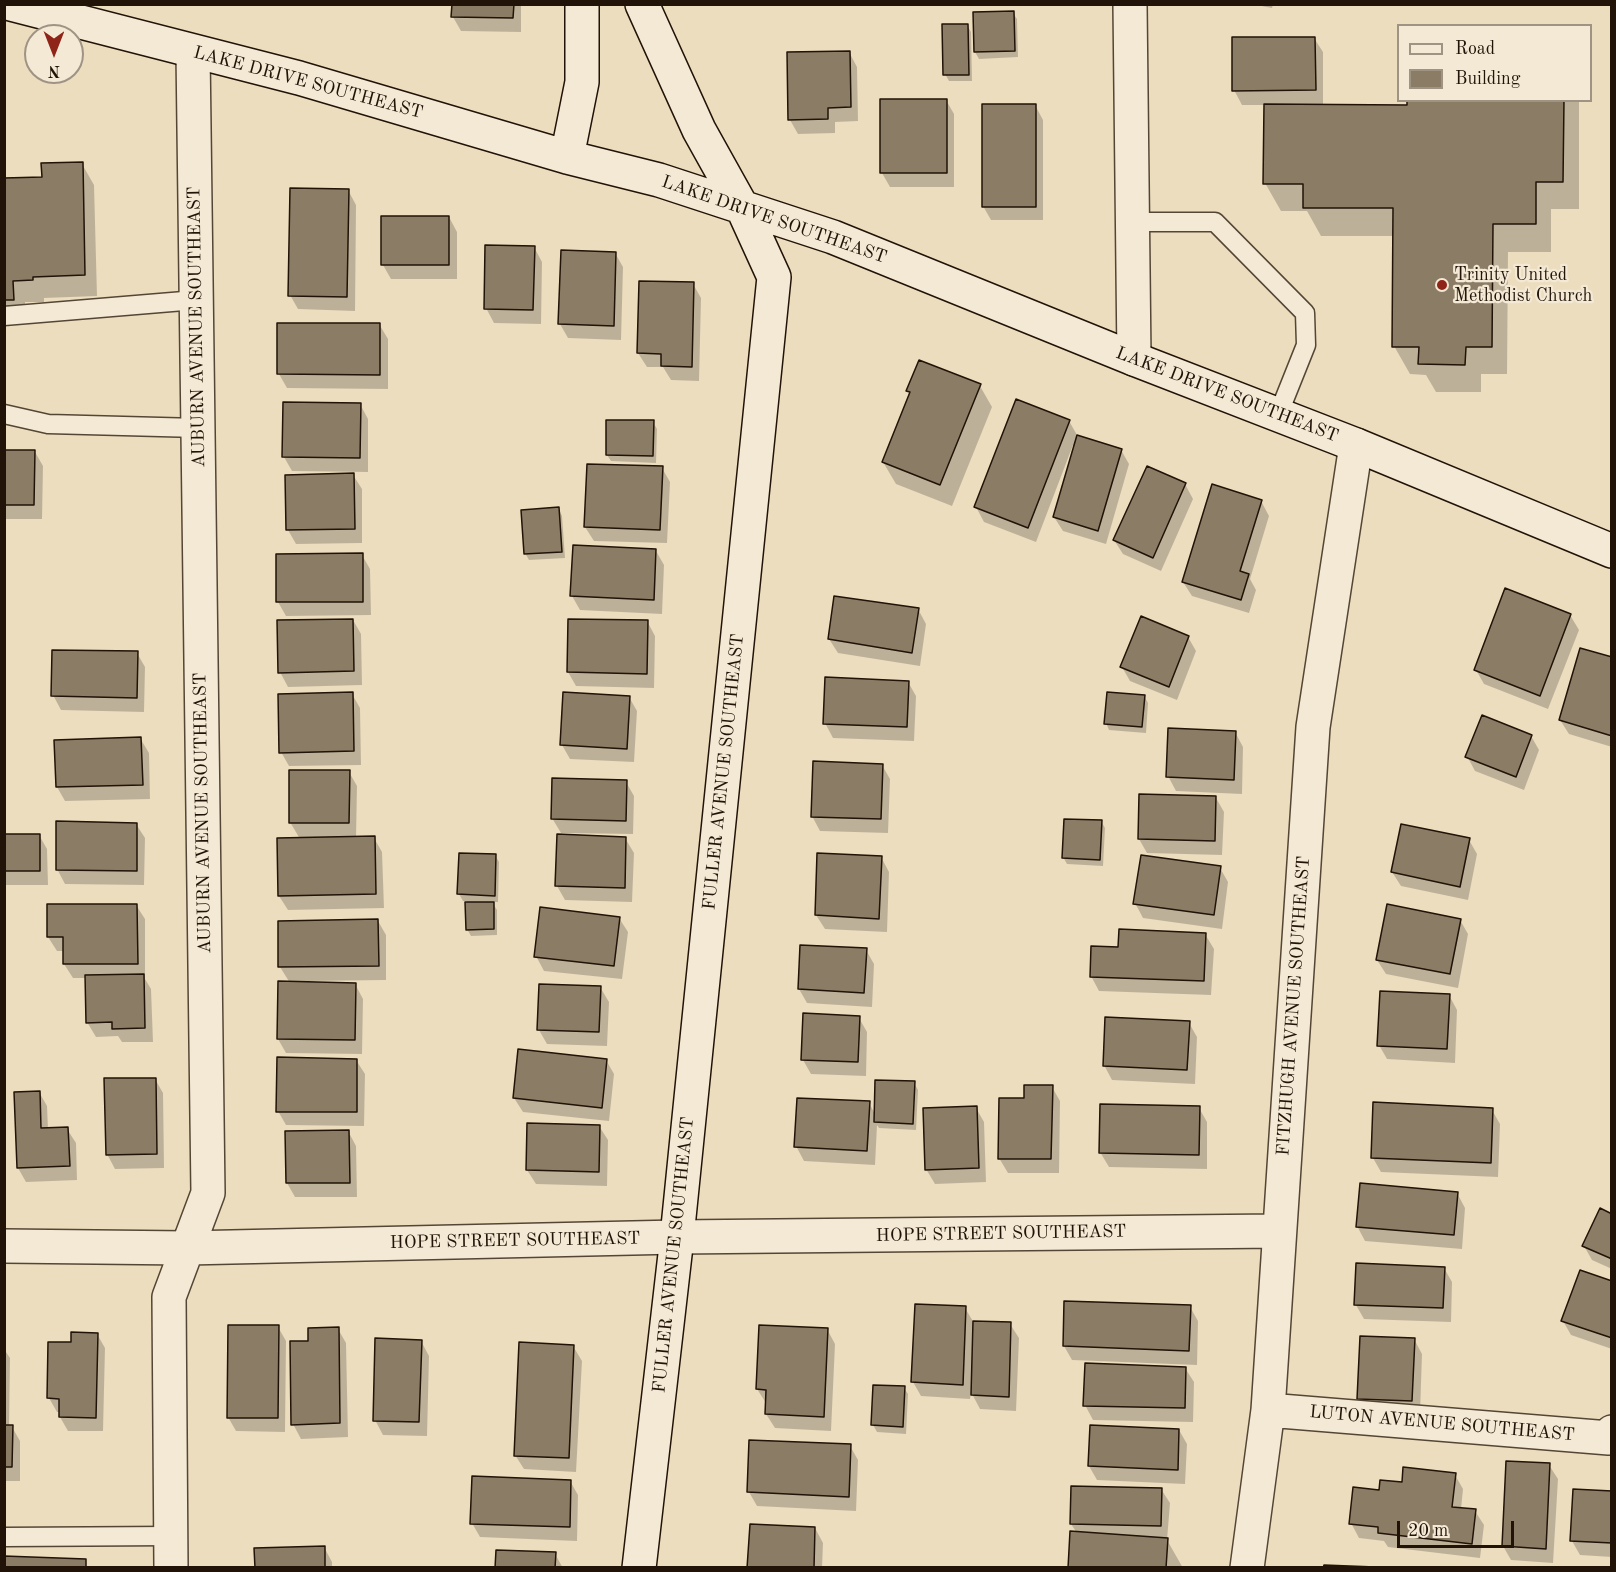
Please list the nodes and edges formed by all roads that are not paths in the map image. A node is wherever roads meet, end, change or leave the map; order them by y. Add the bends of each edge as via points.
1 (11, 4) edge
2 (582, 4) edge
3 (642, 4) edge
4 (1130, 4) edge
5 (62, 11) edge
6 (193, 52) junction
7 (567, 157) junction
8 (743, 208) junction
9 (1132, 222) junction
10 (196, 300) junction
11 (4, 316) edge
12 (1134, 359) junction
13 (4, 414) edge
14 (1278, 415) junction
15 (198, 428) junction
16 (1356, 445) junction
17 (1611, 550) edge
18 (1278, 1231) junction
19 (677, 1237) junction
20 (4, 1246) edge
21 (187, 1248) junction
22 (1268, 1410) junction
23 (1611, 1432) edge
24 (4, 1537) edge
25 (171, 1552) edge
26 (639, 1568) edge
27 (1247, 1568) edge

1 - 5 street, LAKE DRIVE SOUTHEAST
2 - 7 street via 582,82
3 - 8 street, FULLER AVENUE SOUTHEAST via 699,130
4 - 9 street
5 - 6 street, LAKE DRIVE SOUTHEAST
6 - 7 street, LAKE DRIVE SOUTHEAST via 299,78
6 - 10 street, AUBURN AVENUE SOUTHEAST
7 - 8 street, LAKE DRIVE SOUTHEAST via 659,180
8 - 12 street, LAKE DRIVE SOUTHEAST via 833,237
8 - 19 street, FULLER AVENUE SOUTHEAST via 774,277
9 - 12 street
9 - 14 lane via 1215,222 1305,312 1306,345
10 - 11 lane
10 - 15 street, AUBURN AVENUE SOUTHEAST
12 - 14 street, LAKE DRIVE SOUTHEAST
13 - 15 lane via 48,424
14 - 16 street, LAKE DRIVE SOUTHEAST
15 - 21 street, AUBURN AVENUE SOUTHEAST via 208,1193
16 - 17 street, LAKE DRIVE SOUTHEAST
16 - 18 street, FITZHUGH AVENUE SOUTHEAST via 1313,727
18 - 19 street, HOPE STREET SOUTHEAST
18 - 22 street, FITZHUGH AVENUE SOUTHEAST
19 - 21 street, HOPE STREET SOUTHEAST
19 - 26 street, FULLER AVENUE SOUTHEAST
20 - 21 street, HOPE STREET SOUTHEAST
21 - 25 street, AUBURN AVENUE SOUTHEAST via 169,1297
22 - 23 street, LUTON AVENUE SOUTHEAST via 1609,1438
22 - 27 street, FITZHUGH AVENUE SOUTHEAST
24 - 25 lane

